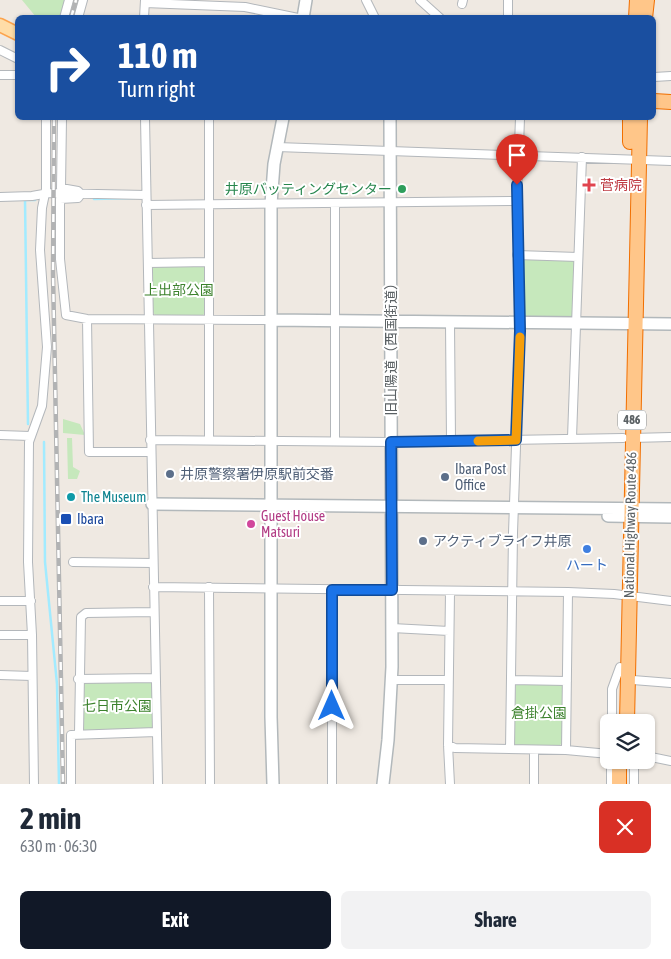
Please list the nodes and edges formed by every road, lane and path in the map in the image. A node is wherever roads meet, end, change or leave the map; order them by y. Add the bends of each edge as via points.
1 (69, 0) edge
2 (83, 0) edge
3 (306, 0) edge
4 (366, 0) edge
5 (420, 0) edge
6 (508, 0) edge
7 (637, 0) edge
8 (647, 0) edge
9 (145, 2) edge
10 (65, 15) edge
11 (79, 15) edge
12 (144, 15) edge
13 (284, 15) edge
14 (304, 15) edge
15 (374, 15) edge
16 (437, 15) edge
17 (508, 15) edge
18 (636, 15) edge
19 (646, 15) edge
20 (0, 25) edge
21 (15, 32) edge
22 (0, 50) edge
23 (15, 58) edge
24 (0, 75) edge
25 (15, 75) edge
26 (671, 76) edge
27 (656, 77) edge
28 (656, 101) edge
29 (671, 102) edge
30 (46, 120) edge
31 (62, 120) edge
32 (145, 120) edge
33 (209, 120) edge
34 (283, 120) edge
35 (390, 120) edge
36 (520, 120) edge
37 (630, 120) edge
38 (640, 120) edge
39 (277, 147) junction
40 (390, 152) junction
41 (518, 155) junction
42 (582, 157) junction
43 (634, 159) junction
44 (671, 161) edge
45 (45, 194) junction
46 (81, 194) junction
47 (146, 195) junction
48 (0, 197) edge
49 (517, 201) junction
50 (390, 202) junction
51 (334, 203) junction
52 (146, 204) junction
53 (209, 204) junction
54 (271, 204) junction
55 (517, 255) junction
56 (578, 256) junction
57 (209, 262) junction
58 (148, 263) junction
59 (87, 319) junction
60 (149, 319) junction
61 (209, 320) junction
62 (271, 320) junction
63 (335, 321) junction
64 (391, 322) junction
65 (450, 323) junction
66 (520, 324) junction
67 (576, 324) junction
68 (630, 324) junction
69 (671, 324) edge
70 (0, 435) edge
71 (30, 436) junction
72 (671, 437) edge
73 (572, 438) junction
74 (627, 438) junction
75 (150, 440) junction
76 (209, 440) junction
77 (516, 440) junction
78 (272, 441) junction
79 (335, 441) junction
80 (450, 441) junction
81 (391, 442) junction
82 (151, 452) junction
83 (152, 508) junction
84 (271, 509) junction
85 (391, 510) junction
86 (671, 510) edge
87 (515, 512) junction
88 (625, 513) junction
89 (671, 517) edge
90 (73, 562) dead end
91 (153, 563) junction
92 (153, 586) junction
93 (209, 587) junction
94 (272, 588) junction
95 (332, 590) junction
96 (392, 590) junction
97 (450, 592) junction
98 (512, 592) junction
99 (568, 592) junction
100 (624, 596) junction
101 (0, 601) edge
102 (30, 601) junction
103 (671, 601) edge
104 (153, 612) junction
105 (392, 628) junction
106 (449, 630) junction
107 (0, 635) edge
108 (32, 635) junction
109 (623, 667) junction
110 (0, 675) edge
111 (32, 676) junction
112 (155, 678) junction
113 (78, 679) junction
114 (391, 680) junction
115 (448, 680) junction
116 (511, 680) junction
117 (633, 680) junction
118 (567, 681) junction
119 (671, 683) edge
120 (612, 714) edge
121 (620, 714) edge
122 (626, 714) edge
123 (634, 714) edge
124 (156, 732) junction
125 (79, 733) junction
126 (448, 745) junction
127 (510, 749) junction
128 (534, 750) junction
129 (566, 750) junction
130 (600, 753) edge
131 (655, 758) edge
132 (671, 761) edge
133 (611, 769) edge
134 (619, 769) edge
135 (626, 769) edge
136 (634, 769) edge
137 (34, 784) edge
138 (71, 784) edge
139 (158, 784) edge
140 (210, 784) edge
141 (274, 784) edge
142 (332, 784) edge
143 (383, 784) edge
144 (450, 784) edge
145 (534, 784) edge
146 (611, 784) edge
147 (619, 784) edge
148 (626, 784) edge
149 (634, 784) edge

1 - 10 street
2 - 11 street
3 - 14 street
4 - 15 street
5 - 16 street
6 - 17 street
7 - 18 highway
8 - 19 highway
9 - 12 street
9 - 13 street via 245,7
20 - 21 main road
22 - 23 street
24 - 25 street
26 - 27 street
28 - 29 highway
30 - 45 street
31 - 46 street via 61,188
32 - 47 street
33 - 53 street
34 - 39 street
35 - 40 street, 旧山陽道（西国街道）
36 - 41 street
37 - 43 highway, National Highway Route 486 / 486
38 - 43 highway, National Highway Route 486 / 486
39 - 40 street
39 - 54 street
40 - 41 street
40 - 50 street, 旧山陽道（西国街道）
41 - 42 street
41 - 49 street
42 - 43 street
42 - 56 street
43 - 44 street
43 - 68 highway, National Highway Route 486 / 486
45 - 46 street
45 - 48 street
45 - 71 street via 40,250 47,347 42,406
46 - 47 street
46 - 59 street via 78,198 60,199 60,259 65,313
47 - 52 street
49 - 50 street
49 - 55 street
50 - 51 street
50 - 64 street, 旧山陽道（西国街道）
51 - 54 street
51 - 63 street
52 - 53 street
52 - 58 street
53 - 54 street
53 - 57 street
54 - 62 street
55 - 56 street
55 - 66 street
56 - 67 street
57 - 58 street
57 - 61 street
58 - 60 street
59 - 60 street
59 - 82 street via 89,452
60 - 61 street
60 - 75 street
61 - 62 street
61 - 76 street
62 - 63 street
62 - 78 street
63 - 64 street
63 - 79 street
64 - 65 street
64 - 81 street, 旧山陽道（西国街道）
65 - 66 street
65 - 80 street
66 - 67 street
66 - 77 street
67 - 68 street
67 - 73 street
68 - 69 street
68 - 74 highway, National Highway Route 486 / 486
70 - 71 street
71 - 102 street
72 - 74 street
73 - 74 street
73 - 77 street
74 - 88 highway, National Highway Route 486 / 486
75 - 76 street
75 - 82 street
76 - 78 street
77 - 80 street
77 - 87 street
78 - 79 street
78 - 84 street
79 - 81 street
80 - 81 street
81 - 85 street, 旧山陽道（西国街道）
82 - 83 street
83 - 84 street
83 - 91 street
84 - 85 street
84 - 94 street
85 - 87 street
85 - 96 street, 旧山陽道（西国街道）
86 - 88 street
87 - 88 street
87 - 98 street
88 - 89 street
88 - 100 highway, National Highway Route 486 / 486
90 - 91 street
91 - 92 street
92 - 93 street
92 - 104 street
93 - 94 street
93 - 140 street
94 - 95 street
94 - 141 street
95 - 96 street
95 - 142 street
96 - 97 street
96 - 105 street, 旧山陽道（西国街道）
97 - 98 street
97 - 106 street
98 - 99 street
98 - 116 street
99 - 100 street
99 - 118 street
100 - 103 street
100 - 109 highway, National Highway Route 486 / 486
101 - 102 street
102 - 108 street
104 - 112 street
104 - 113 street via 83,614
105 - 106 street
105 - 114 street, 旧山陽道（西国街道）
106 - 115 street
107 - 108 street
108 - 111 street
109 - 117 street
109 - 120 street via 612,688
109 - 121 highway, National Highway Route 486 / 486
109 - 122 highway, National Highway Route 486 / 486
110 - 111 street
111 - 137 street
112 - 113 street
112 - 124 street
113 - 125 street
114 - 115 street
114 - 143 street, 旧山陽道（西国街道）
115 - 126 street
116 - 118 street
116 - 127 street
117 - 119 street
117 - 123 street
118 - 129 street
124 - 125 street
124 - 139 street
125 - 138 street via 71,735
126 - 127 street via 455,748
126 - 144 street
127 - 128 street
128 - 129 street
128 - 145 street
129 - 130 street
131 - 132 street
133 - 146 street
134 - 147 highway
135 - 148 highway
136 - 149 street

